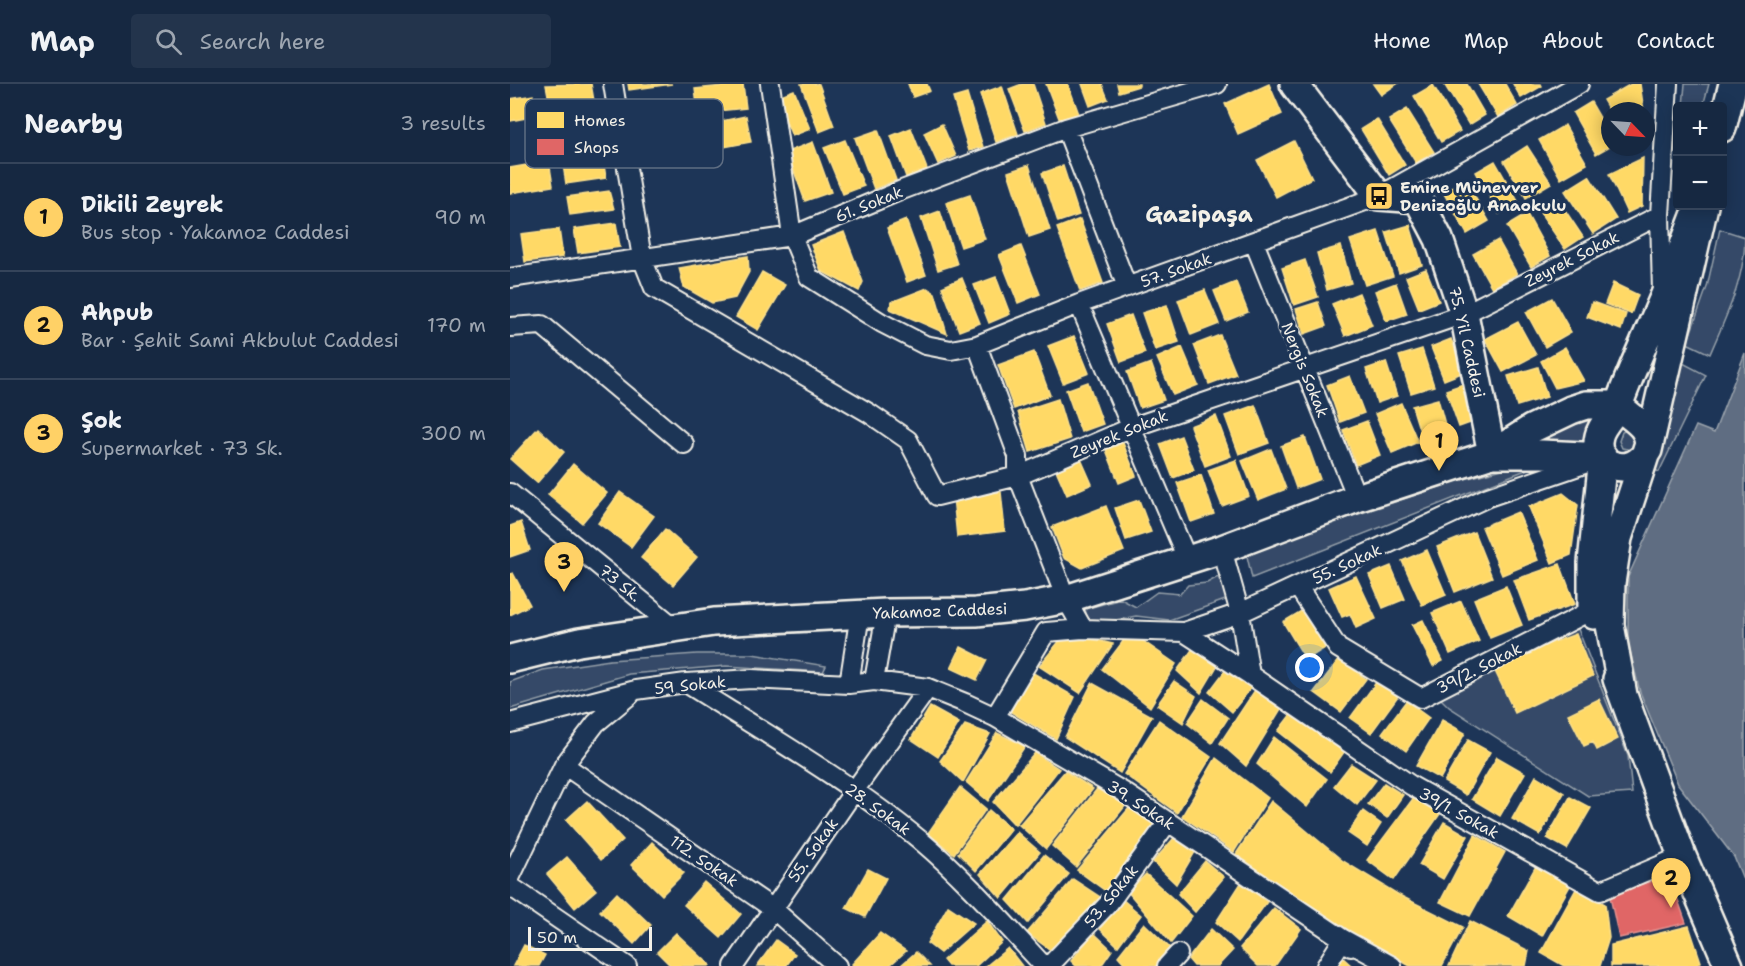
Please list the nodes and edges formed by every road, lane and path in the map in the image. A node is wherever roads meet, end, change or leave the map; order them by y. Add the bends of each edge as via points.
1 (613, 84) edge
2 (770, 84) edge
3 (1217, 84) edge
4 (1294, 84) edge
5 (1579, 84) edge
6 (1668, 84) edge
7 (1733, 84) edge
8 (616, 99) edge
9 (1727, 108) edge
10 (1066, 128) junction
11 (627, 168) edge
12 (1379, 196) junction
13 (1697, 210) edge
14 (1703, 210) edge
15 (1660, 215) junction
16 (792, 236) junction
17 (1254, 242) junction
18 (642, 258) junction
19 (510, 278) edge
20 (1127, 287) junction
21 (1662, 302) junction
22 (1079, 304) junction
23 (1464, 314) junction
24 (510, 327) edge
25 (977, 345) junction
26 (1304, 368) junction
27 (1618, 415) junction
28 (1130, 428) junction
29 (684, 444) dead end
30 (1648, 450) junction
31 (1492, 454) junction
32 (1603, 457) junction
33 (1018, 476) junction
34 (513, 498) edge
35 (1357, 498) junction
36 (1222, 549) junction
37 (1188, 561) junction
38 (1298, 587) junction
39 (1066, 599) junction
40 (1592, 610) junction
41 (1240, 613) junction
42 (873, 614) junction
43 (674, 627) junction
44 (1083, 629) junction
45 (1184, 632) junction
46 (510, 659) edge
47 (1250, 675) junction
48 (874, 681) junction
49 (686, 683) junction
50 (849, 684) junction
51 (928, 688) junction
52 (636, 690) junction
53 (1623, 695) junction
54 (995, 717) junction
55 (510, 723) edge
56 (564, 765) junction
57 (854, 791) junction
58 (1168, 822) junction
59 (1683, 856) junction
60 (510, 878) edge
61 (510, 886) edge
62 (772, 908) junction
63 (1343, 939) junction
64 (627, 966) edge
65 (734, 966) edge
66 (837, 966) edge
67 (1044, 966) edge
68 (1049, 966) edge
69 (1326, 966) edge
70 (1369, 966) edge
71 (1392, 966) edge
72 (1729, 966) edge

1 - 8 street
2 - 16 street, 57. Sokak
3 - 10 street, 61. Sokak
4 - 12 main road
5 - 12 street, 57. Sokak
6 - 15 street
7 - 9 main road
10 - 16 street, 61. Sokak
10 - 20 street
11 - 18 street
12 - 17 street, 57. Sokak
12 - 23 main road, 75. Yil Caddesi via 1418,199 1438,238
13 - 21 main road
14 - 30 main road
15 - 21 street
15 - 23 street, Zeyrek Sokak
16 - 18 street, 61. Sokak
16 - 25 street, 57. Sokak via 809,277 882,323 924,345 951,350
17 - 20 street, 57. Sokak
17 - 26 street, Nergis Sokak
18 - 19 street, 61. Sokak
18 - 33 street, Zeyrek Sokak via 654,288 869,413 908,440 937,496
20 - 22 street, 57. Sokak
21 - 27 main road via 1630,373
22 - 25 street, 57. Sokak
22 - 28 street
23 - 26 street, Zeyrek Sokak
23 - 31 main road, 75. Yil Caddesi
24 - 29 street via 543,325
25 - 33 street via 1018,456
26 - 28 street, Zeyrek Sokak
26 - 35 street, Nergis Sokak
27 - 30 main road via 1642,424 1648,436
27 - 31 main road via 1586,405 1531,429
27 - 32 main road via 1598,437
28 - 33 street, Zeyrek Sokak
28 - 37 street
30 - 32 main road via 1632,466 1616,466
30 - 53 main road via 1618,538 1611,583 1610,625
31 - 32 main road
31 - 35 main road, Yakamoz Caddesi
32 - 38 street, 55. Sokak via 1488,497
32 - 40 main road via 1592,563
33 - 39 street
34 - 43 street, 73 Sk.
35 - 36 main road, Yakamoz Caddesi
36 - 37 main road, Yakamoz Caddesi
36 - 41 street
37 - 39 main road, Yakamoz Caddesi
38 - 40 street, 39/2. Sokak via 1338,648 1421,698
38 - 41 street, 55. Sokak
39 - 42 main road, Yakamoz Caddesi via 976,612
39 - 44 street
40 - 53 main road
41 - 45 street, 55. Sokak
41 - 47 street
42 - 43 main road, Yakamoz Caddesi
42 - 48 street
42 - 50 street
43 - 46 main road, Yakamoz Caddesi via 579,642
44 - 45 street, 55. Sokak
44 - 54 street, 55. Sokak via 1046,632
45 - 47 street, 39/1. Sokak
47 - 59 street, 39/1. Sokak via 1412,786 1600,891
48 - 50 street, 59 Sokak
48 - 51 street, 39. Sokak
49 - 50 street, 59 Sokak via 752,679
49 - 52 street, 59 Sokak
49 - 57 street, 28. Sokak
51 - 54 street, 39. Sokak
51 - 57 street, 55. Sokak
52 - 55 street, 59 Sokak
52 - 56 street via 596,723
53 - 59 main road
54 - 58 street, 39. Sokak
56 - 60 street
56 - 62 street, 112. Sokak
57 - 62 street, 55. Sokak
57 - 67 street, 28. Sokak via 955,871
58 - 63 street, 39. Sokak
58 - 68 street, 53. Sokak via 1109,903
59 - 72 main road
61 - 64 street
62 - 65 street, 55. Sokak
62 - 66 street, 112. Sokak
63 - 69 street
63 - 70 street
63 - 71 street, 39. Sokak

